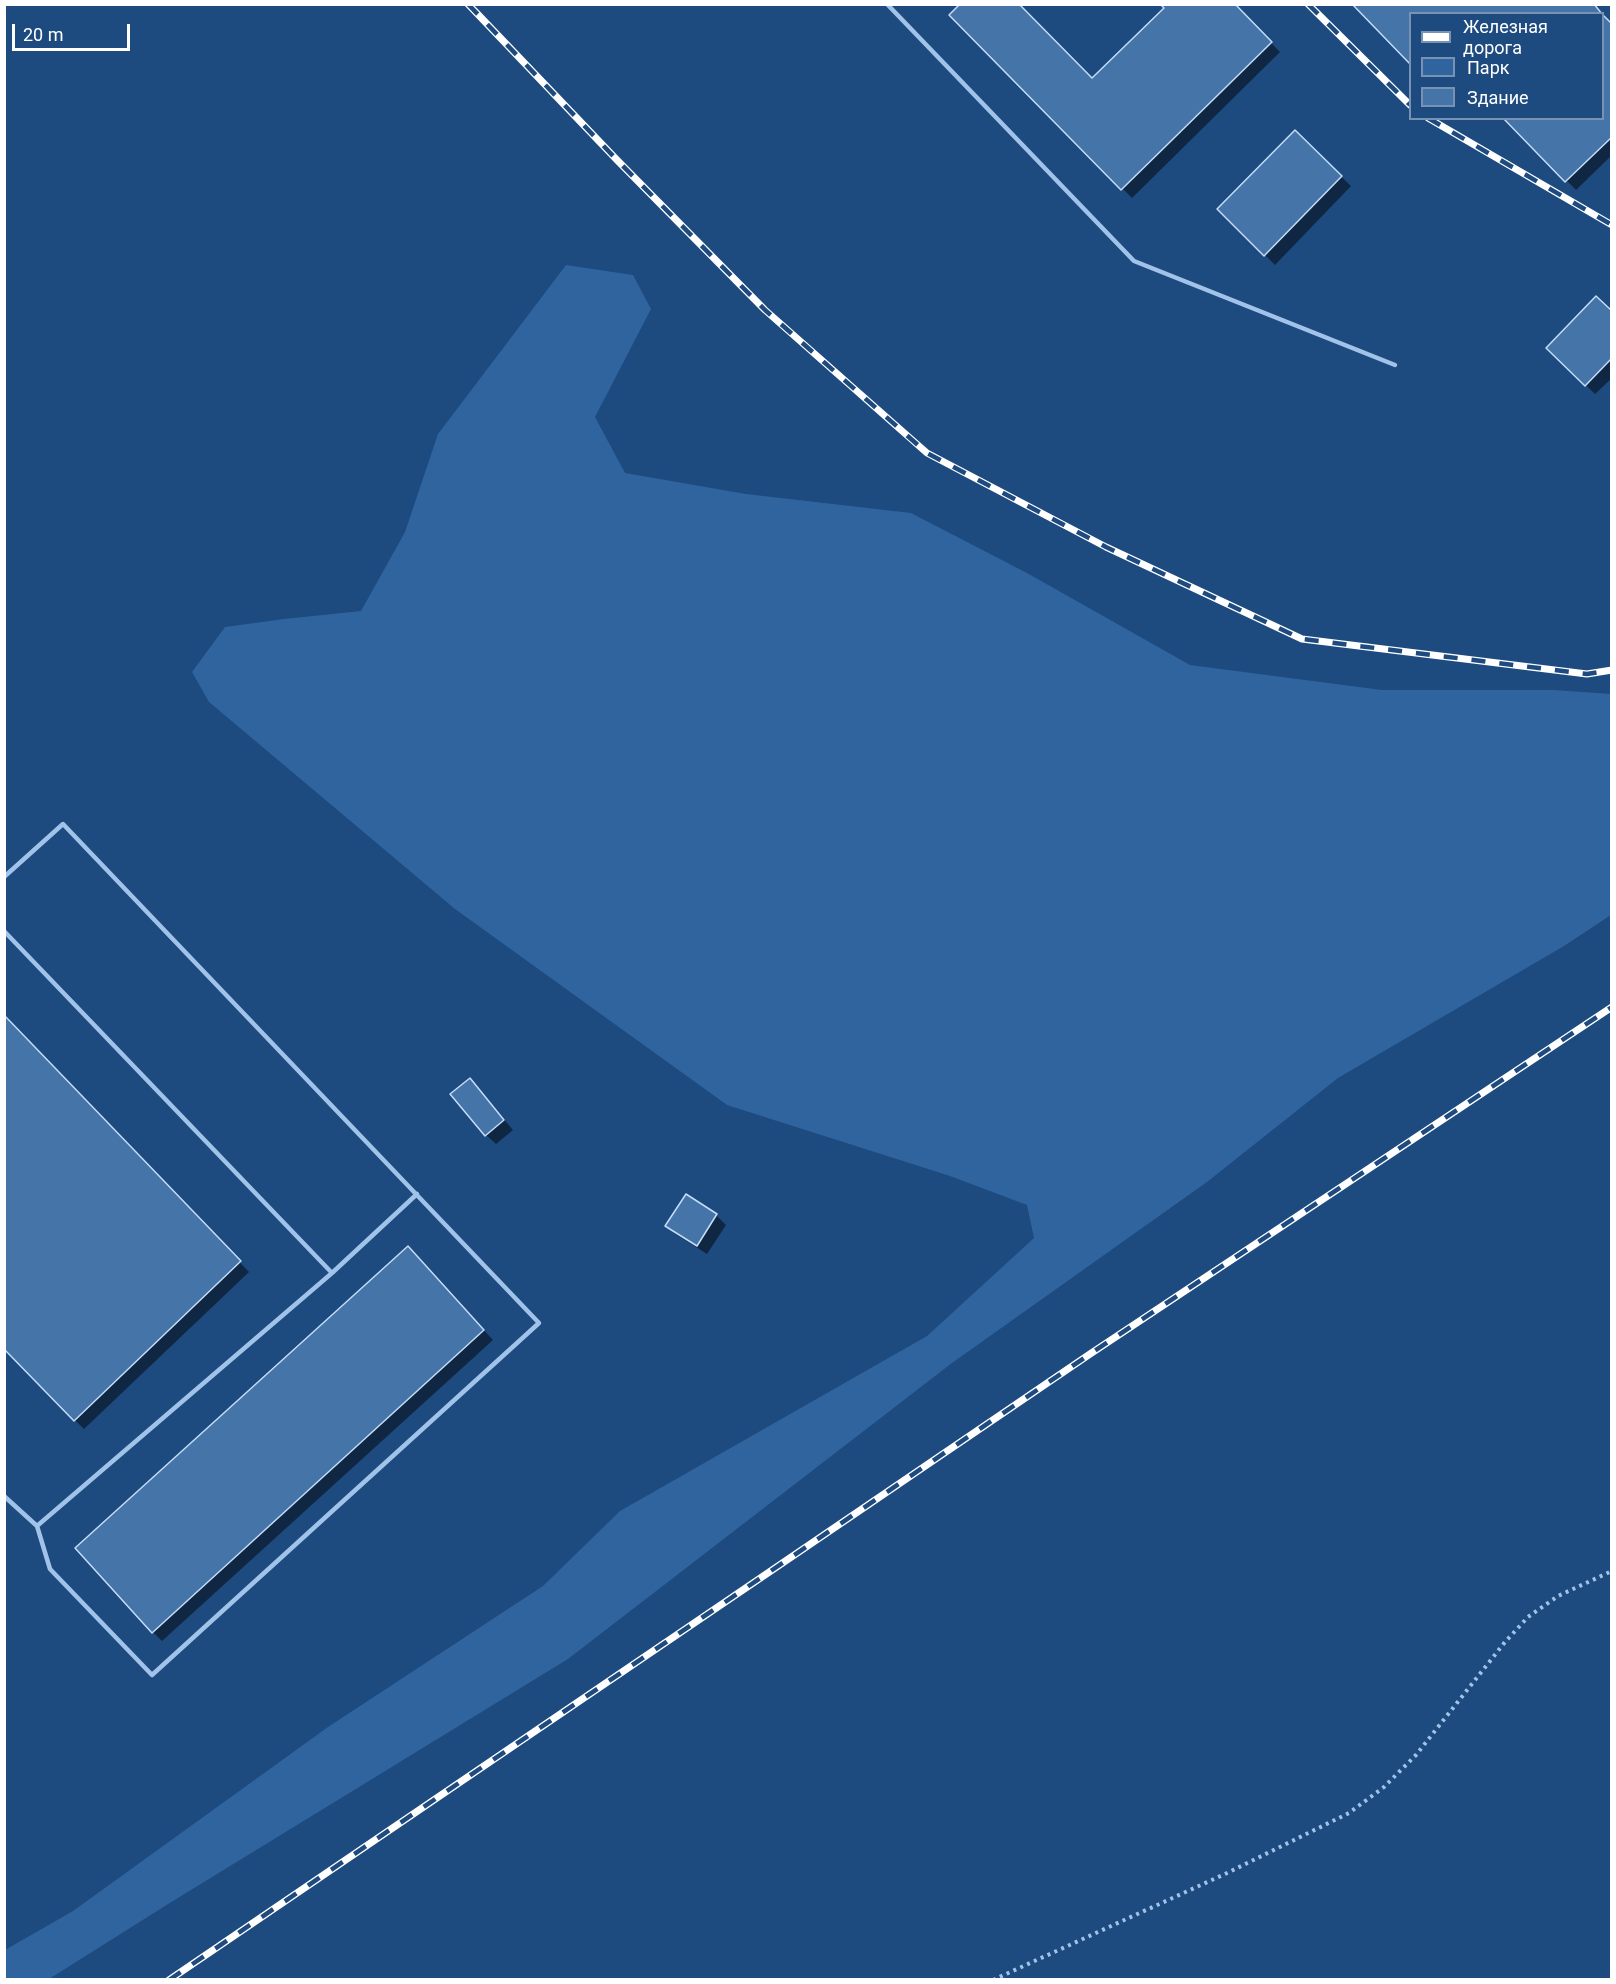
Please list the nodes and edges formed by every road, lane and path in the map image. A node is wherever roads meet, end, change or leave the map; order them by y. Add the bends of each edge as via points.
1 (887, 4) edge
2 (1395, 365) dead end
3 (4, 877) edge
4 (4, 932) edge
5 (417, 1194) junction
6 (332, 1273) junction
7 (4, 1496) edge
8 (37, 1526) junction
9 (1611, 1570) edge
10 (993, 1980) edge

1 - 2 lane via 1134,261
3 - 5 lane via 63,824
4 - 6 lane
5 - 6 lane
5 - 8 lane via 539,1323 152,1675 50,1569
6 - 8 lane
7 - 8 lane
9 - 10 path via 1558,1596 1528,1617 1416,1755 1384,1787 1349,1813

